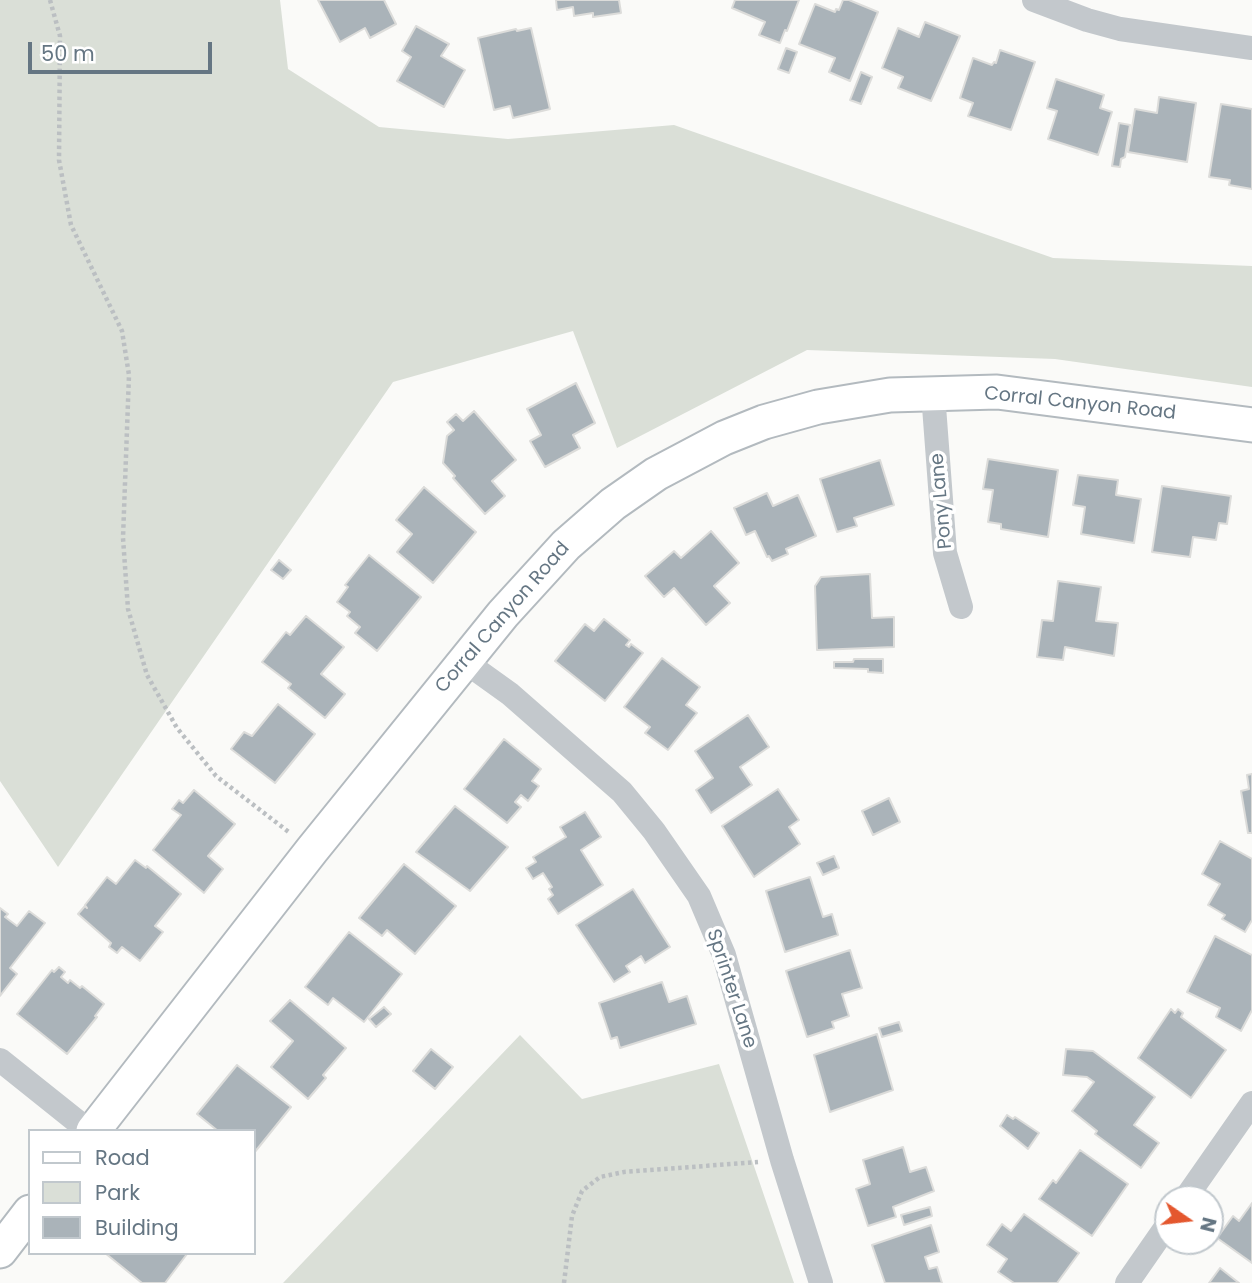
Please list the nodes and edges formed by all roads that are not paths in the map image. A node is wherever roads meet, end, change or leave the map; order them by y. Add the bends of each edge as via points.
1 (1034, 0) edge
2 (1252, 48) edge
3 (933, 393) junction
4 (1252, 425) edge
5 (961, 607) dead end
6 (464, 661) junction
7 (0, 1060) edge
8 (1252, 1103) edge
9 (88, 1129) edge
10 (93, 1129) edge
11 (1195, 1185) edge
12 (28, 1215) edge
13 (1154, 1244) edge
14 (0, 1251) edge
15 (821, 1283) edge
16 (1127, 1283) edge

1 - 2 street via 1120,29
3 - 4 main road, Corral Canyon Road via 997,392
3 - 5 street, Pony Lane via 945,554
3 - 6 main road, Corral Canyon Road via 890,395 806,410 724,438 667,467 566,545
6 - 10 main road, Corral Canyon Road
6 - 15 street, Sprinter Lane via 510,694 622,792 699,896 724,955
7 - 9 street
8 - 11 street
12 - 14 main road
13 - 16 street

